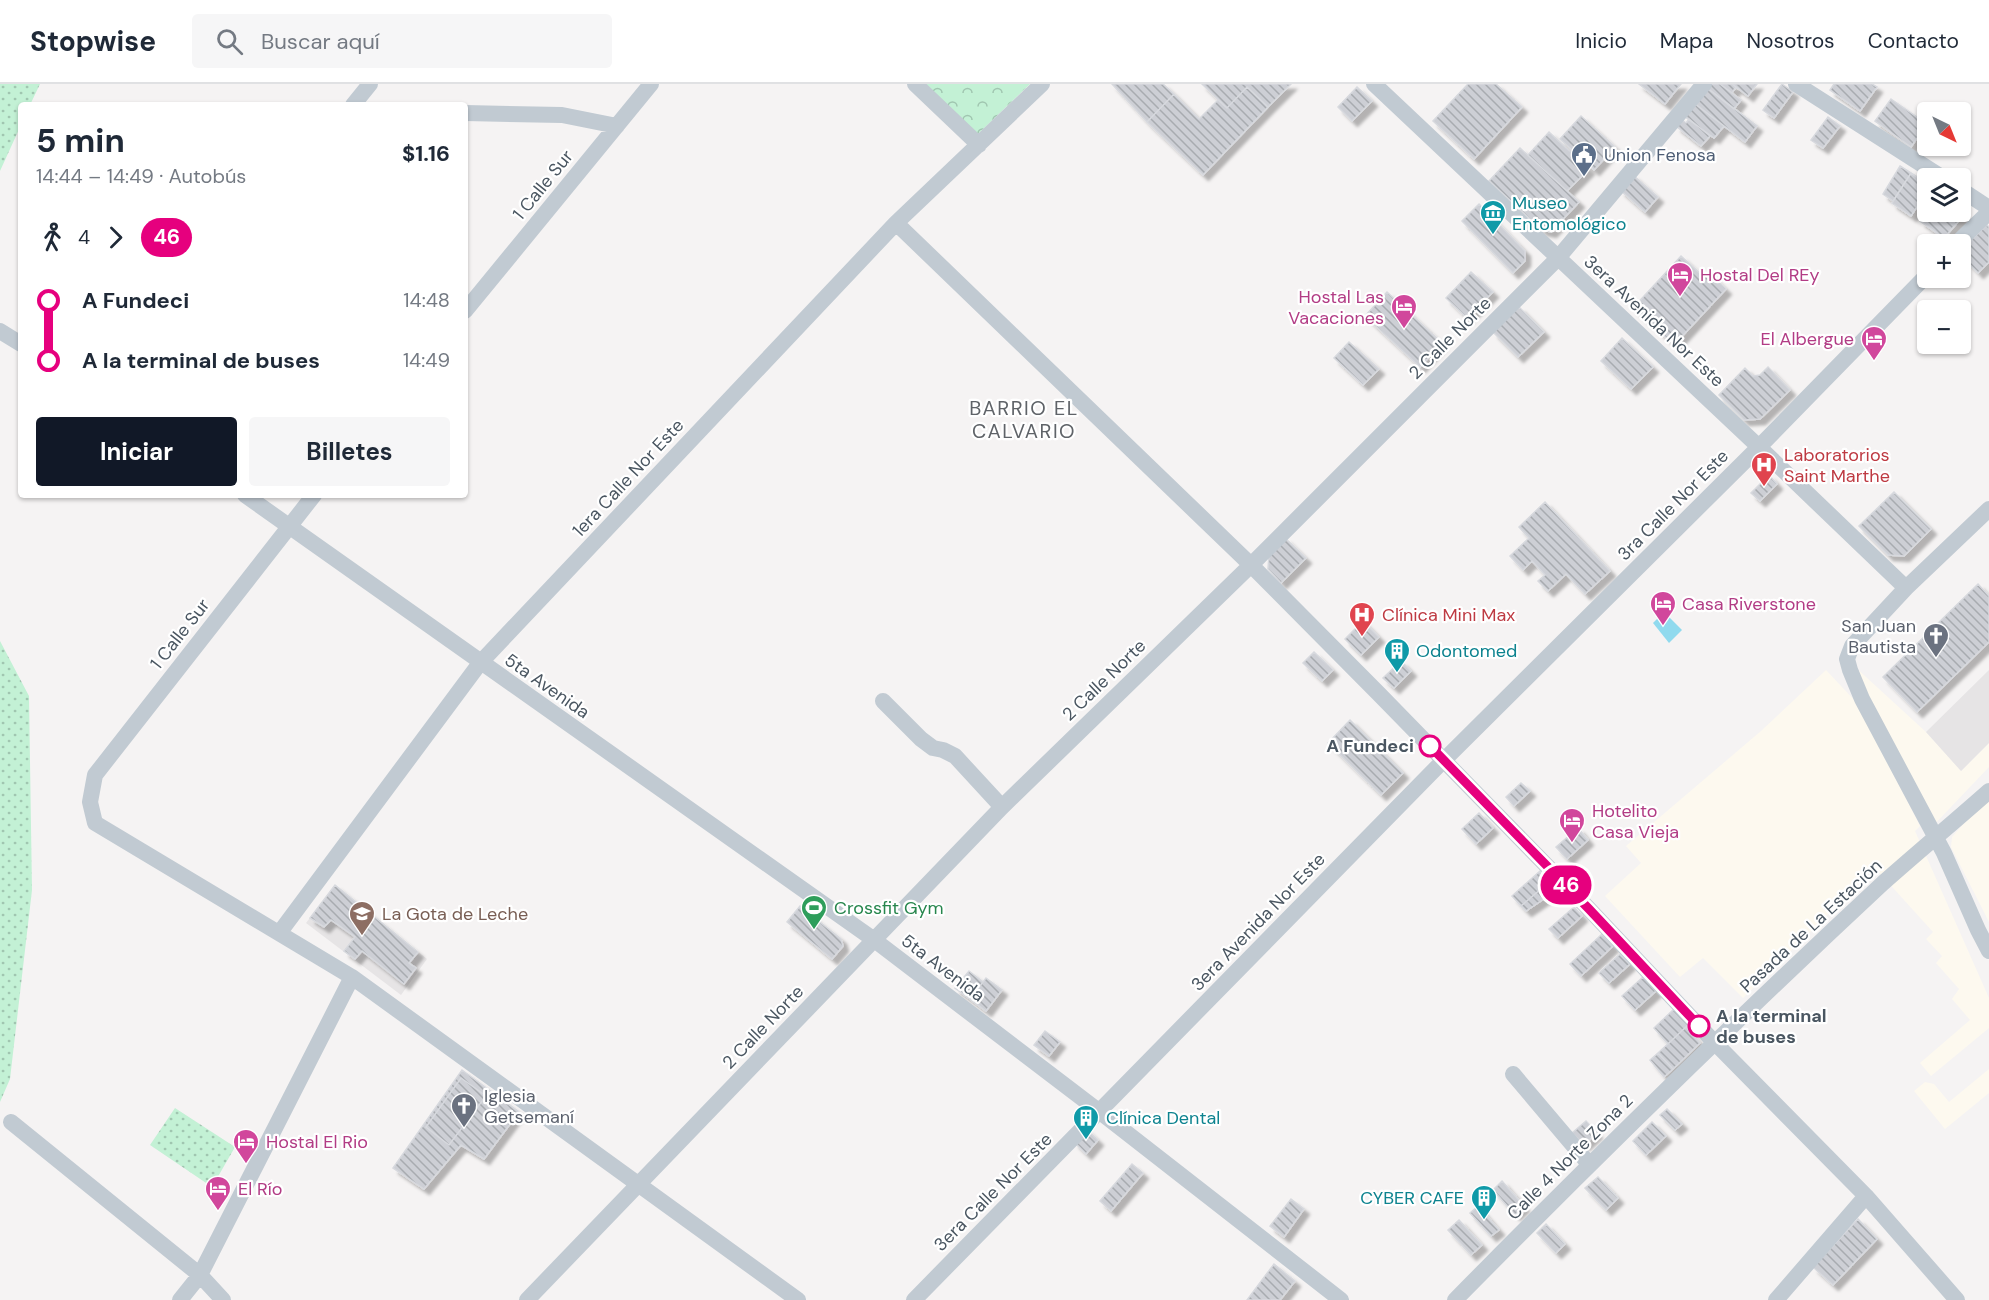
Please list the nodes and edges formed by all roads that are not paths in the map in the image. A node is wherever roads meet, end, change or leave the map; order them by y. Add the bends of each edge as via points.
1 (370, 84) edge
2 (651, 84) edge
3 (915, 84) edge
4 (1042, 84) edge
5 (1374, 84) edge
6 (1704, 84) edge
7 (1796, 84) edge
8 (356, 102) edge
9 (468, 113) edge
10 (617, 126) junction
11 (979, 145) junction
12 (1927, 168) edge
13 (1971, 197) edge
14 (1989, 210) edge
15 (896, 223) junction
16 (1966, 234) edge
17 (1558, 258) junction
18 (1917, 285) edge
19 (468, 307) edge
20 (0, 331) edge
21 (18, 342) edge
22 (1759, 447) junction
23 (249, 498) edge
24 (311, 498) edge
25 (1988, 513) edge
26 (288, 526) junction
27 (1251, 565) junction
28 (1906, 588) junction
29 (480, 663) junction
30 (883, 701) dead end
31 (1443, 761) junction
32 (1989, 791) edge
33 (1002, 807) junction
34 (1935, 838) junction
35 (280, 932) junction
36 (873, 939) junction
37 (1989, 951) edge
38 (352, 977) junction
39 (1715, 1043) junction
40 (1513, 1074) dead end
41 (1100, 1112) junction
42 (10, 1122) dead end
43 (1588, 1164) junction
44 (638, 1184) junction
45 (1866, 1196) junction
46 (200, 1275) junction
47 (180, 1300) edge
48 (223, 1300) edge
49 (527, 1300) edge
50 (798, 1300) edge
51 (914, 1300) edge
52 (1341, 1300) edge
53 (1455, 1300) edge
54 (1776, 1300) edge
55 (1957, 1300) edge

1 - 8 street
2 - 10 street, 1 Calle Sur
3 - 11 street
4 - 11 street, 1era Calle Nor Este
5 - 17 street, 3era Avenida Nor Este
6 - 17 street, 2 Calle Norte
7 - 12 street
9 - 10 street via 562,115
10 - 19 street, 1 Calle Sur
11 - 15 street, 1era Calle Nor Este
13 - 14 street
14 - 16 street
15 - 27 street
15 - 29 street, 1era Calle Nor Este
17 - 22 street, 3era Avenida Nor Este
17 - 27 street, 2 Calle Norte
18 - 22 street, 3ra Calle Nor Este
20 - 21 street
22 - 28 street, 3era Avenida Nor Este
22 - 31 street, 3ra Calle Nor Este
23 - 26 street, 5ta Avenida
24 - 26 street, 1 Calle Sur
25 - 28 street
26 - 29 street, 5ta Avenida
26 - 35 street, 1 Calle Sur via 96,775 90,802 95,823
27 - 31 street
27 - 33 street, 2 Calle Norte
28 - 34 street via 1852,646 1847,659 1862,699
29 - 35 street, 1era Calle Nor Este
29 - 36 street, 5ta Avenida
30 - 33 street via 921,739 955,756
31 - 39 street
31 - 41 street, 3era Avenida Nor Este
32 - 34 street, Pasada de La Estación
33 - 36 street, 2 Calle Norte
34 - 37 street
34 - 39 street, Pasada de La Estación
35 - 38 street
36 - 41 street, 5ta Avenida
36 - 44 street, 2 Calle Norte
38 - 44 street
38 - 46 street
39 - 43 street, Calle 4 Norte Zona 2
39 - 45 street
40 - 43 street
41 - 51 street, 3era Calle Nor Este
41 - 52 street, 5ta Avenida
42 - 46 street
43 - 53 street, Calle 4 Norte Zona 2
44 - 49 street, 2 Calle Norte
44 - 50 street
45 - 54 street
45 - 55 street
46 - 47 street
46 - 48 street

